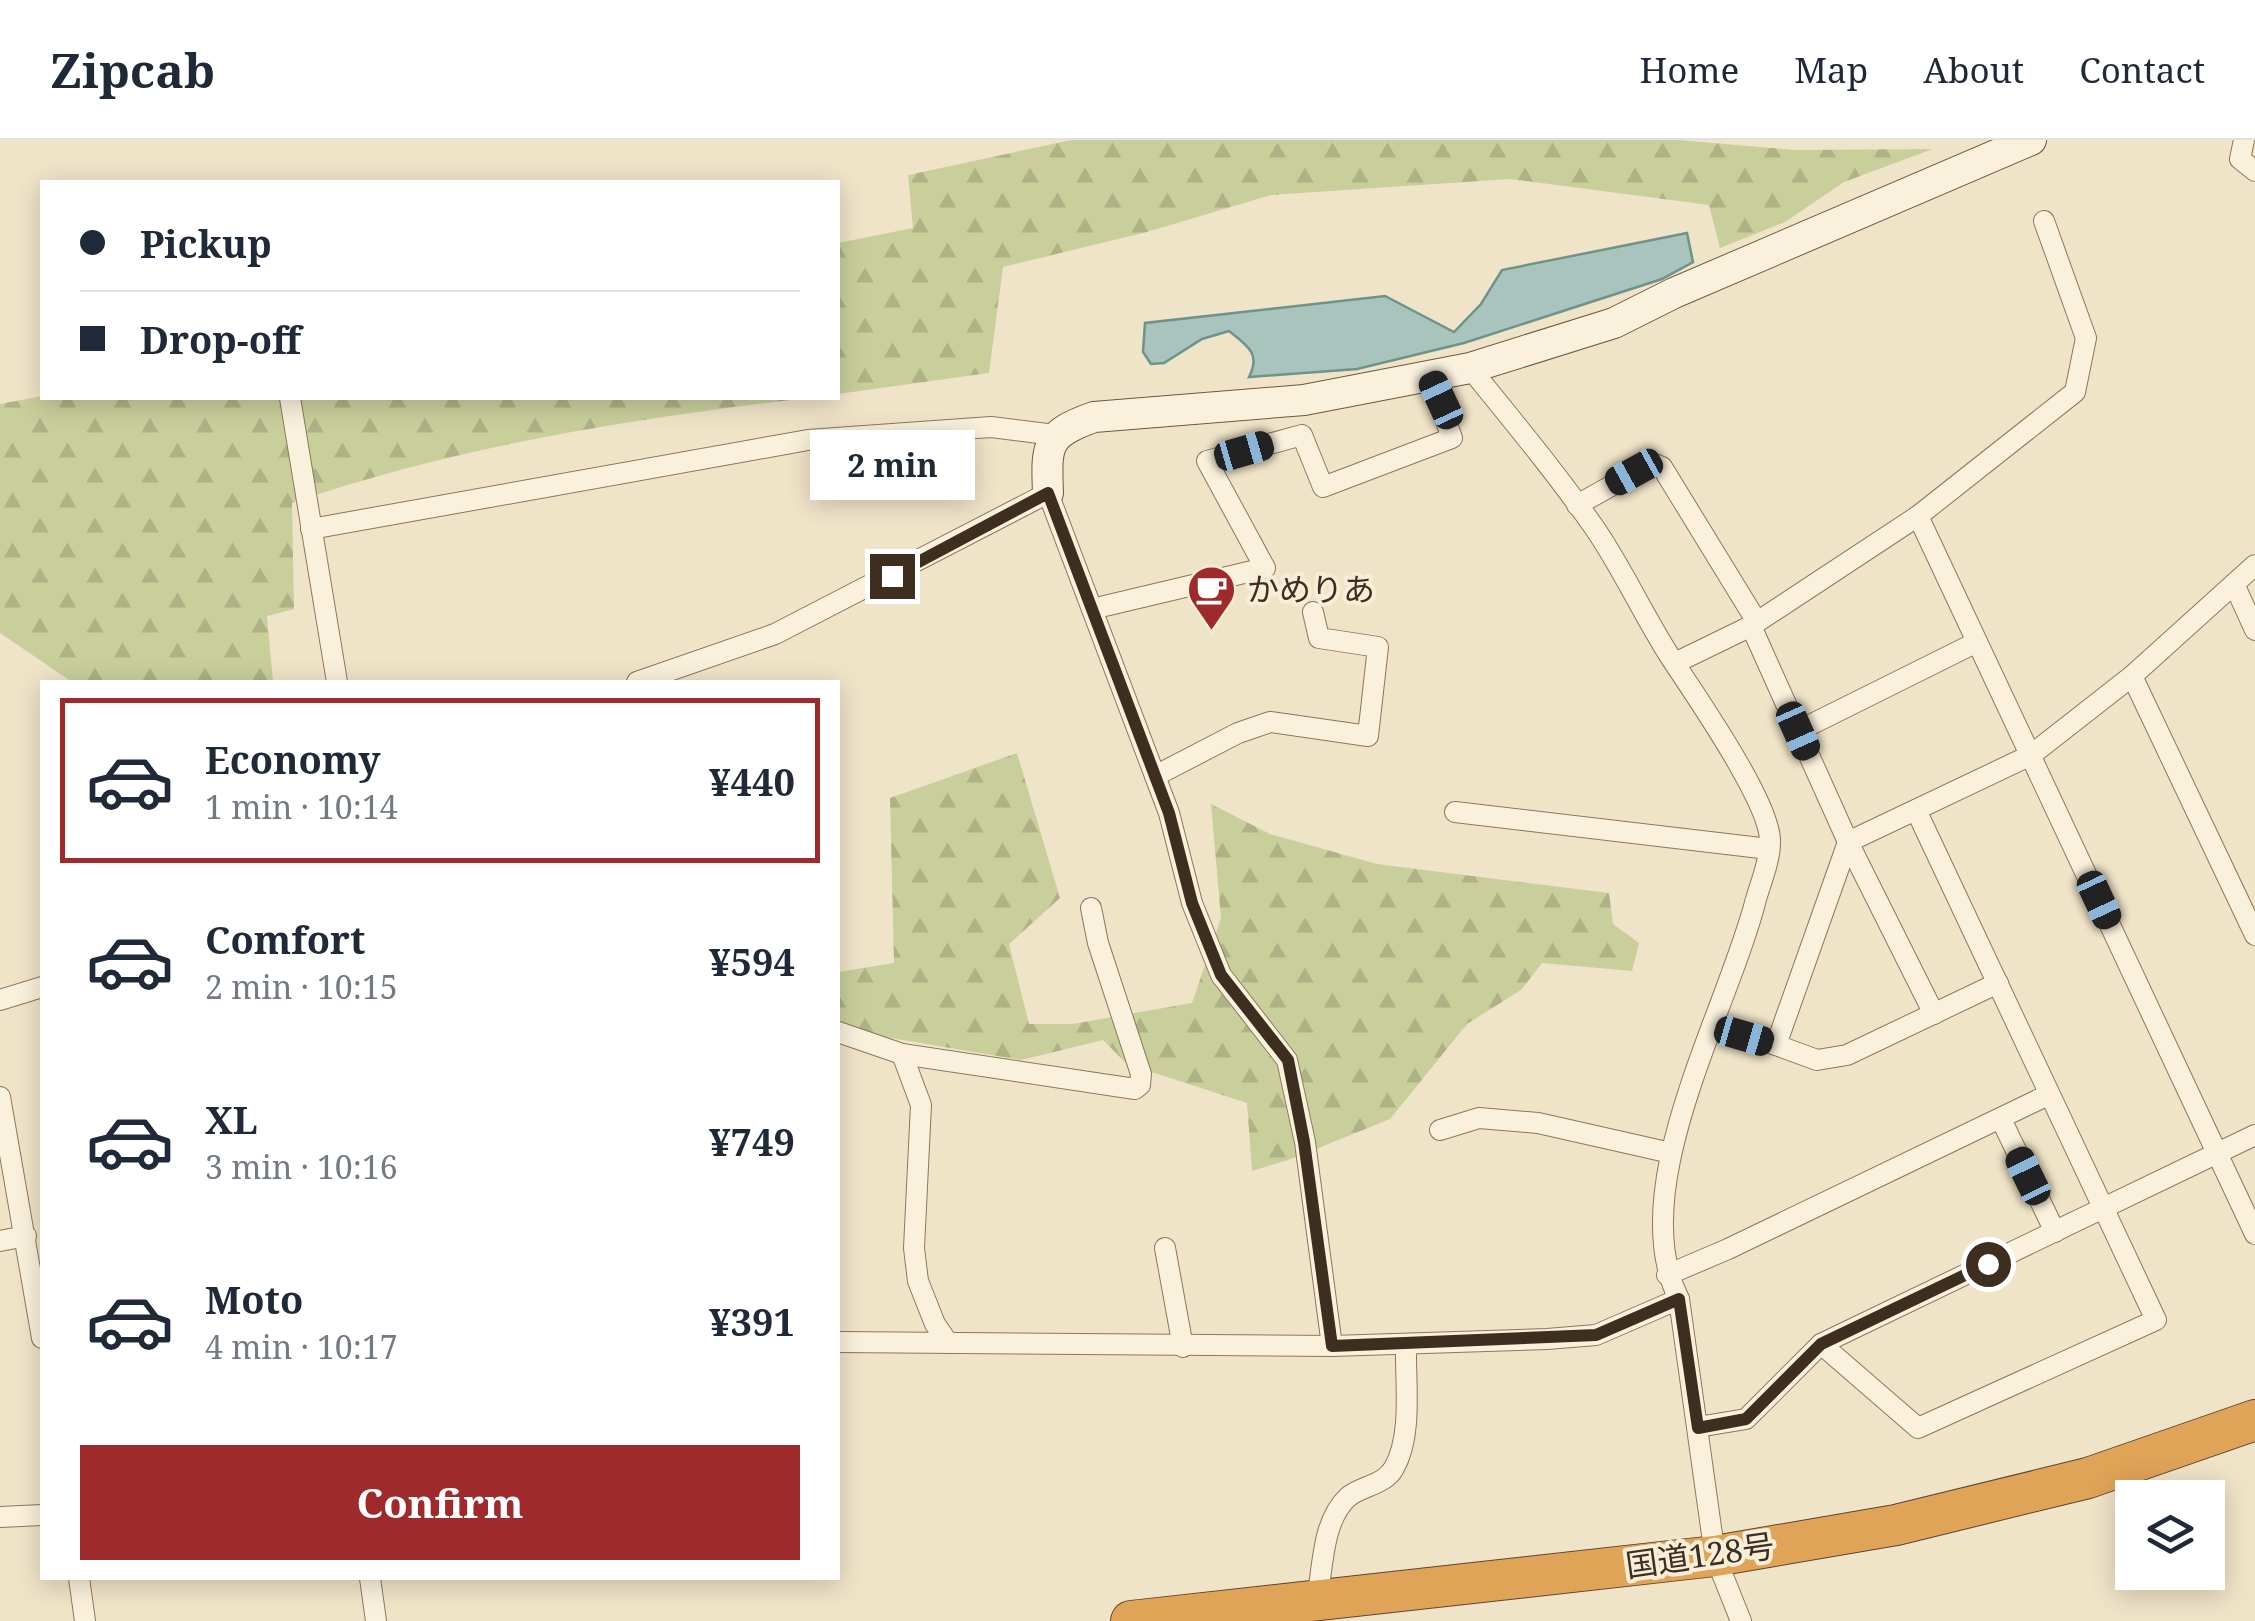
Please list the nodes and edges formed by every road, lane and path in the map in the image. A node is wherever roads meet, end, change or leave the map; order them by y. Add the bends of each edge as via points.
1 (2244, 140) edge
2 (2019, 142) edge
3 (2255, 170) edge
4 (2044, 221) dead end
5 (1470, 368) junction
6 (1430, 376) junction
7 (290, 400) edge
8 (1055, 435) junction
9 (1048, 493) junction
10 (1577, 505) junction
11 (1918, 516) junction
12 (311, 528) junction
13 (2255, 565) edge
14 (2234, 584) junction
15 (1092, 609) junction
16 (1313, 612) dead end
17 (1754, 624) junction
18 (2255, 630) edge
19 (1977, 642) junction
20 (1675, 664) junction
21 (2132, 676) junction
22 (337, 680) edge
23 (643, 680) edge
24 (1798, 731) junction
25 (2031, 755) junction
26 (1155, 776) junction
27 (1916, 810) junction
28 (1455, 812) dead end
29 (1848, 842) junction
30 (1768, 849) junction
31 (1090, 908) dead end
32 (2255, 935) edge
33 (1998, 984) junction
34 (40, 989) edge
35 (0, 1000) edge
36 (1934, 1014) junction
37 (1712, 1026) junction
38 (840, 1033) edge
39 (1776, 1045) junction
40 (902, 1054) junction
41 (2048, 1095) junction
42 (0, 1097) edge
43 (2000, 1119) junction
44 (1440, 1130) dead end
45 (2255, 1135) edge
46 (2217, 1152) junction
47 (1671, 1153) junction
48 (2105, 1208) junction
49 (2055, 1232) junction
50 (2255, 1234) edge
51 (26, 1236) junction
52 (0, 1240) edge
53 (1165, 1248) dead end
54 (1667, 1274) junction
55 (1679, 1299) junction
56 (40, 1325) edge
57 (840, 1342) edge
58 (948, 1343) junction
59 (1406, 1344) junction
60 (1821, 1344) junction
61 (1183, 1346) junction
62 (1332, 1346) junction
63 (2255, 1420) edge
64 (1698, 1428) junction
65 (40, 1515) edge
66 (0, 1517) edge
67 (1715, 1556) junction
68 (79, 1580) edge
69 (370, 1580) edge
70 (1316, 1611) edge
71 (85, 1621) edge
72 (376, 1621) edge
73 (1132, 1621) edge
74 (1741, 1621) edge

1 - 3 street via 2240,160
2 - 5 street via 1614,323
4 - 11 street via 2086,338 2075,392
5 - 6 street
5 - 10 street
6 - 8 street via 1304,400 1094,418
6 - 15 street via 1452,438 1323,487 1302,434 1208,461 1266,568
7 - 12 street
8 - 9 street via 1047,459
8 - 12 street via 991,427 808,440
9 - 15 street
9 - 23 street via 775,634
10 - 17 street via 1652,463 1662,467
10 - 20 street
11 - 17 street
11 - 19 street
12 - 22 street
13 - 14 street
14 - 18 street
14 - 21 street
15 - 26 street
16 - 26 street via 1320,638 1378,647 1368,736 1270,722
17 - 20 street
17 - 24 street
19 - 24 street
19 - 25 street
20 - 30 street via 1755,794
21 - 25 street
21 - 32 street
24 - 29 street
25 - 27 street
25 - 46 street
26 - 62 street via 1221,975 1288,1060
27 - 29 street
27 - 33 street
28 - 30 street
29 - 36 street
29 - 39 street
30 - 37 street via 1746,942
31 - 40 street via 1140,1084 1130,1089
33 - 36 street
33 - 41 street
34 - 35 street
36 - 39 street via 1847,1055 1817,1060
37 - 39 street
37 - 47 street
38 - 40 street
40 - 58 street via 921,1104 918,1281
41 - 43 street
41 - 48 street
42 - 51 street
43 - 49 street
43 - 54 street
44 - 47 street via 1479,1118 1538,1123
45 - 46 street
46 - 48 street
46 - 50 street
47 - 54 street via 1661,1230
48 - 49 street
48 - 60 street via 2156,1320 1918,1428
49 - 60 street
51 - 52 street
51 - 56 street
53 - 61 street
54 - 55 street
55 - 59 street via 1596,1335
55 - 64 street
57 - 58 street
58 - 61 street
59 - 62 street
59 - 70 street via 1404,1434 1393,1470 1350,1495 1332,1518
60 - 64 street via 1746,1419
61 - 62 street
63 - 67 highway, 国道128号 via 2088,1478 1896,1525
64 - 67 street
65 - 66 street
67 - 70 highway, 国道128号
67 - 74 street
68 - 71 street
69 - 72 street
70 - 73 highway, 国道128号

